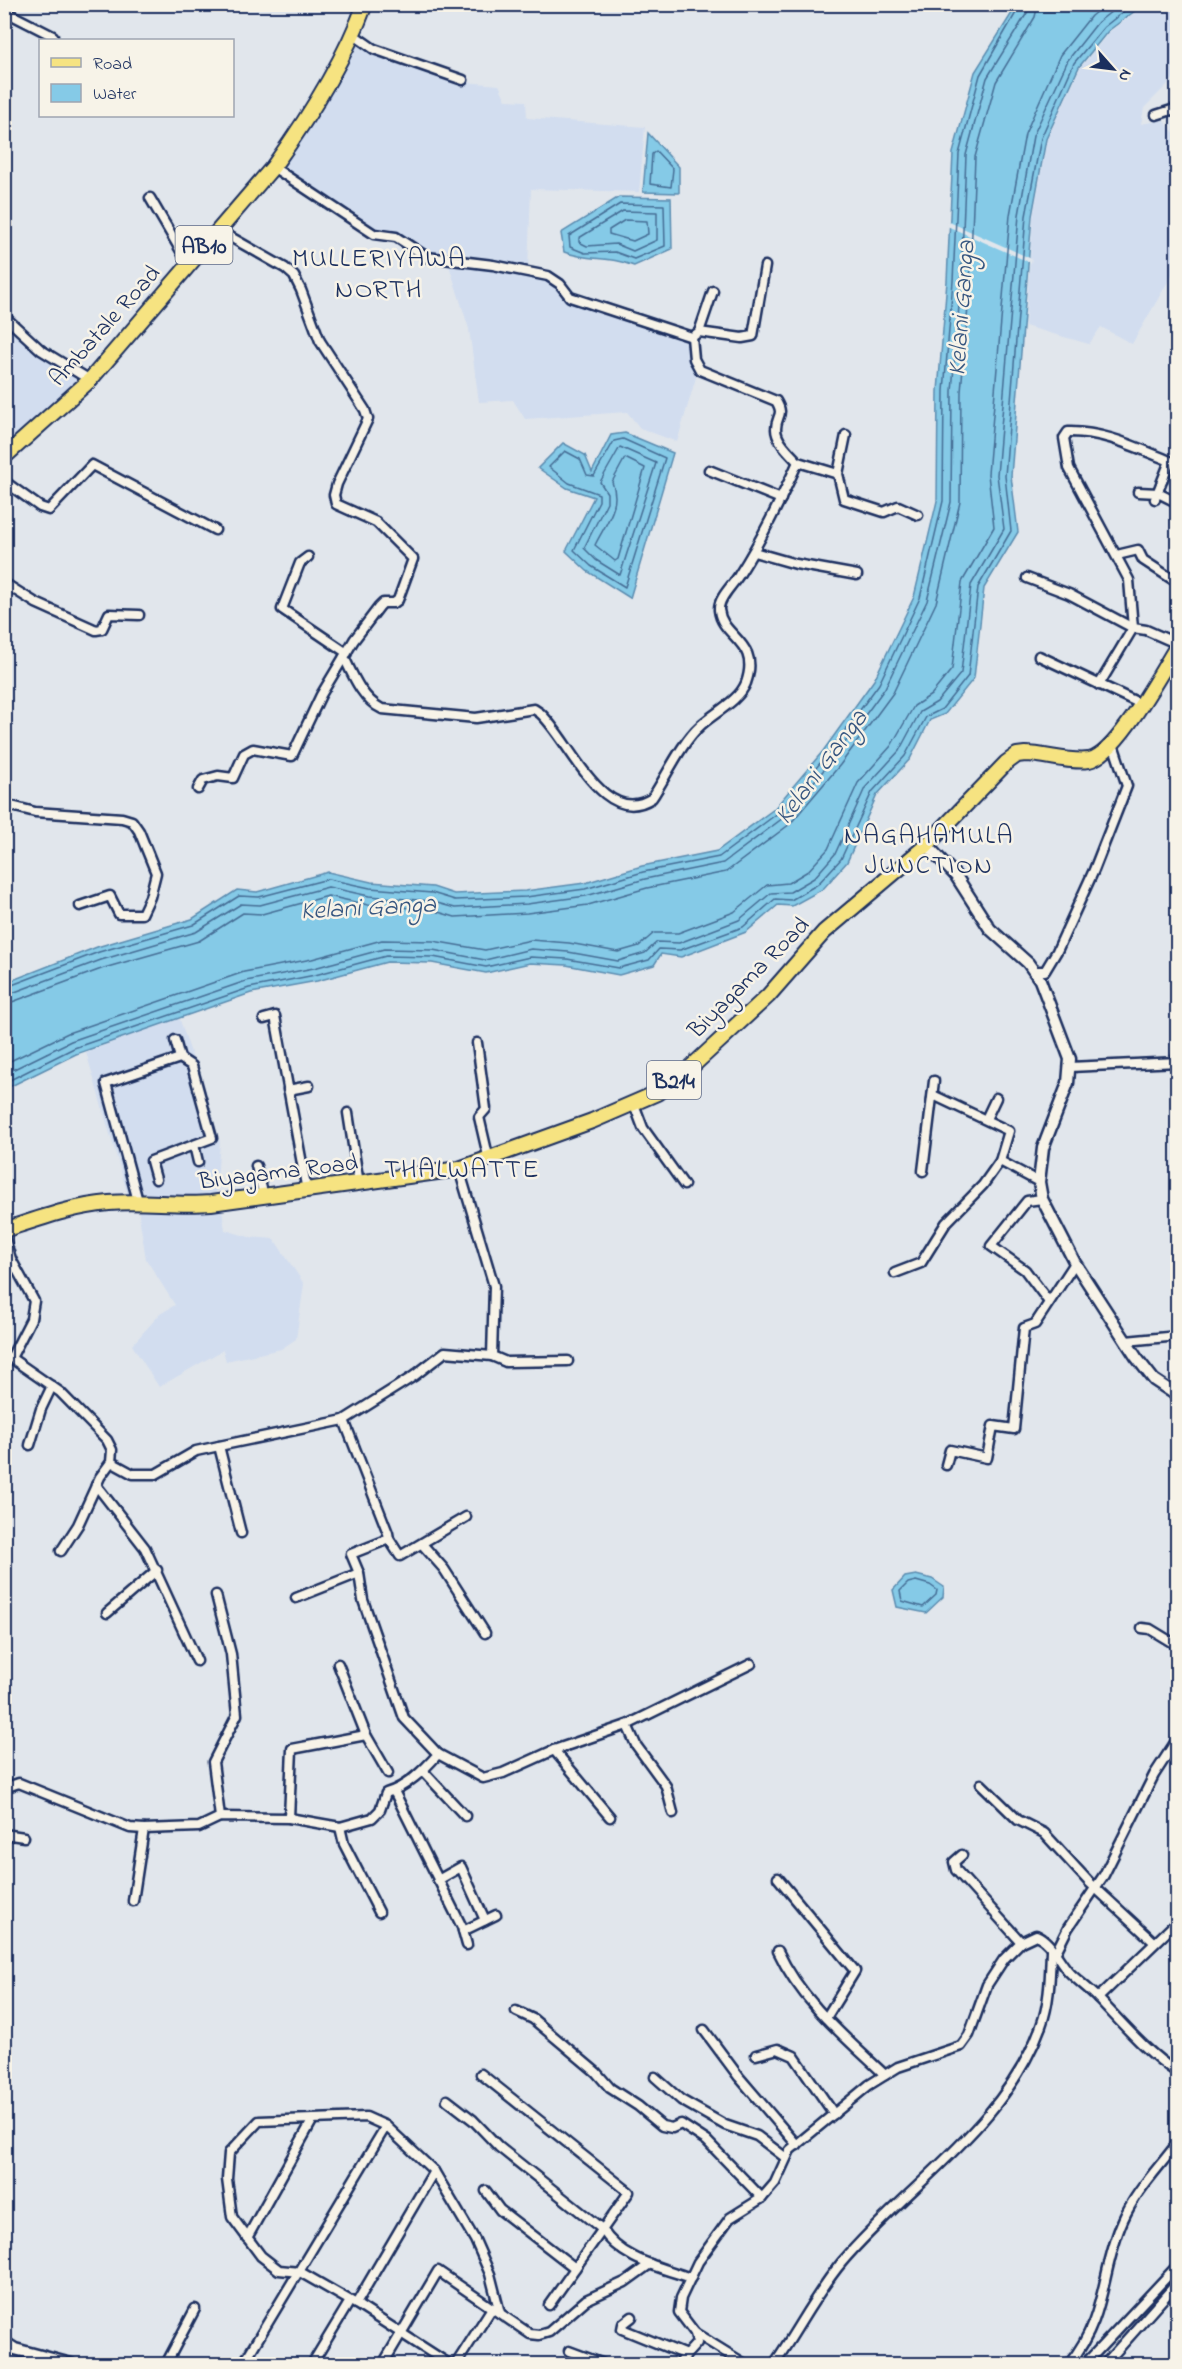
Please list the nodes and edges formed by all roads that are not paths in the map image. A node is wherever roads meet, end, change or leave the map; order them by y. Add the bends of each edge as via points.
1 (365, 4) edge
2 (4, 11) edge
3 (354, 35) junction
4 (53, 36) dead end
5 (463, 80) dead end
6 (1178, 108) edge
7 (1156, 115) dead end
8 (273, 166) junction
9 (150, 198) dead end
10 (218, 230) junction
11 (188, 263) junction
12 (765, 266) dead end
13 (713, 291) dead end
14 (4, 316) edge
15 (695, 334) junction
16 (90, 380) junction
17 (846, 435) dead end
18 (4, 457) edge
19 (798, 462) junction
20 (709, 470) dead end
21 (838, 474) junction
22 (4, 482) edge
23 (1138, 492) dead end
24 (1156, 496) junction
25 (781, 499) junction
26 (1178, 503) edge
27 (918, 515) dead end
28 (215, 530) dead end
29 (754, 552) junction
30 (1117, 555) junction
31 (308, 557) dead end
32 (857, 575) dead end
33 (1178, 577) edge
34 (1026, 578) dead end
35 (4, 583) edge
36 (139, 615) dead end
37 (1133, 628) junction
38 (1177, 648) edge
39 (346, 655) junction
40 (1039, 656) dead end
41 (1098, 686) junction
42 (1141, 704) junction
43 (1113, 744) junction
44 (198, 789) dead end
45 (4, 804) edge
46 (927, 845) junction
47 (80, 906) dead end
48 (1034, 971) junction
49 (264, 1018) dead end
50 (175, 1040) dead end
51 (477, 1043) dead end
52 (180, 1058) junction
53 (1177, 1059) edge
54 (1070, 1067) junction
55 (1178, 1078) edge
56 (934, 1081) dead end
57 (309, 1086) dead end
58 (288, 1090) junction
59 (933, 1095) junction
60 (996, 1098) dead end
61 (634, 1104) junction
62 (348, 1113) dead end
63 (986, 1119) junction
64 (194, 1145) junction
65 (489, 1160) junction
66 (1000, 1161) junction
67 (198, 1162) dead end
68 (256, 1166) dead end
69 (459, 1169) junction
70 (923, 1172) dead end
71 (156, 1179) dead end
72 (1039, 1182) junction
73 (359, 1184) junction
74 (684, 1185) dead end
75 (307, 1191) junction
76 (264, 1196) junction
77 (1042, 1199) junction
78 (138, 1201) junction
79 (4, 1230) edge
80 (4, 1236) edge
81 (1076, 1263) junction
82 (896, 1273) dead end
83 (1049, 1302) junction
84 (1178, 1336) edge
85 (1126, 1341) junction
86 (492, 1356) junction
87 (568, 1361) dead end
88 (52, 1386) junction
89 (1178, 1396) edge
90 (344, 1420) junction
91 (30, 1445) dead end
92 (219, 1446) junction
93 (111, 1462) junction
94 (946, 1466) dead end
95 (96, 1485) junction
96 (466, 1517) dead end
97 (241, 1533) dead end
98 (389, 1539) junction
99 (422, 1544) junction
100 (62, 1551) dead end
101 (157, 1570) junction
102 (359, 1573) junction
103 (216, 1595) dead end
104 (296, 1598) dead end
105 (107, 1613) dead end
106 (1142, 1628) dead end
107 (485, 1633) dead end
108 (1178, 1646) edge
109 (197, 1661) dead end
110 (338, 1664) dead end
111 (751, 1664) dead end
112 (627, 1725) junction
113 (366, 1735) junction
114 (1178, 1738) edge
115 (554, 1750) junction
116 (438, 1754) junction
117 (423, 1771) junction
118 (388, 1773) dead end
119 (981, 1784) dead end
120 (4, 1788) edge
121 (394, 1791) junction
122 (673, 1813) dead end
123 (465, 1816) dead end
124 (220, 1817) junction
125 (610, 1817) dead end
126 (289, 1818) junction
127 (340, 1827) junction
128 (144, 1829) junction
129 (4, 1834) edge
130 (24, 1837) dead end
131 (962, 1855) dead end
132 (778, 1878) dead end
133 (438, 1880) junction
134 (1096, 1888) junction
135 (133, 1901) dead end
136 (379, 1912) dead end
137 (496, 1915) dead end
138 (484, 1920) junction
139 (1178, 1921) edge
140 (464, 1931) junction
141 (1021, 1942) junction
142 (1154, 1942) junction
143 (467, 1945) dead end
144 (778, 1951) dead end
145 (1053, 1952) junction
146 (1098, 1998) junction
147 (516, 2011) dead end
148 (826, 2018) junction
149 (704, 2030) dead end
150 (756, 2055) dead end
151 (1178, 2073) edge
152 (481, 2074) dead end
153 (885, 2075) junction
154 (655, 2077) dead end
155 (447, 2100) dead end
156 (834, 2114) junction
157 (312, 2121) junction
158 (386, 2126) junction
159 (1178, 2142) edge
160 (797, 2145) junction
161 (786, 2158) junction
162 (434, 2171) junction
163 (486, 2191) dead end
164 (762, 2198) junction
165 (602, 2229) junction
166 (247, 2238) junction
167 (650, 2264) junction
168 (1178, 2265) edge
169 (574, 2268) junction
170 (300, 2272) junction
171 (691, 2278) junction
172 (1178, 2282) edge
173 (353, 2302) junction
174 (549, 2305) dead end
175 (195, 2309) dead end
176 (496, 2311) junction
177 (632, 2317) dead end
178 (402, 2333) junction
179 (695, 2333) junction
180 (4, 2342) edge
181 (568, 2351) dead end
182 (686, 2355) junction
183 (71, 2364) edge
184 (165, 2364) edge
185 (243, 2364) edge
186 (312, 2364) edge
187 (382, 2364) edge
188 (448, 2364) edge
189 (456, 2364) edge
190 (604, 2364) edge
191 (678, 2364) edge
192 (745, 2364) edge
193 (774, 2364) edge
194 (1069, 2364) edge
195 (1085, 2364) edge
196 (1105, 2364) edge

1 - 3 main road, Ambatale Road / AB10
2 - 4 street
3 - 5 street via 389,56
3 - 8 main road, Ambatale Road / AB10
6 - 7 street
8 - 10 main road, Ambatale Road / AB10
8 - 15 street via 374,234 396,237 428,257 548,276 570,297
9 - 11 street
10 - 11 main road, Ambatale Road / AB10
10 - 39 street via 294,276 320,341 368,419 337,484 336,504 376,522 413,559 398,600 378,607
11 - 16 main road, Ambatale Road / AB10
12 - 15 street via 753,336
13 - 15 street
14 - 16 street via 40,350
15 - 19 street via 694,359 700,369 776,401 781,415 776,429 781,442
16 - 18 main road, Ambatale Road / AB10
17 - 21 street
19 - 21 street
19 - 25 street
20 - 25 street
21 - 27 street via 844,499 884,512 898,506
22 - 28 street via 49,510 92,465
23 - 24 street
24 - 26 street
24 - 30 street via 1170,461 1114,438 1068,432 1064,438 1069,468
25 - 29 street
29 - 32 street
29 - 39 street via 719,610 748,655 750,669 745,685 695,730 652,798 641,805 629,806 604,793 540,713 534,710 476,718 382,709 366,697
30 - 33 street via 1138,550 1143,560 1172,579
30 - 37 street via 1129,580
31 - 39 street via 300,563 282,609
34 - 37 street via 1068,594
35 - 36 street via 36,603 96,630 102,629 114,612
37 - 38 street via 1146,630
37 - 41 street
38 - 42 main road, Biyagama Road / B214
39 - 44 street via 312,711 292,756 253,749 244,754 233,778 203,780
40 - 41 street
41 - 42 street
42 - 43 main road, Biyagama Road / B214
43 - 46 main road, Biyagama Road / B214 via 1106,752 1087,760 1017,755
43 - 48 street via 1127,786 1118,812 1057,951 1045,971
45 - 47 street via 35,813 132,821 156,873 141,914 119,914 110,896
46 - 48 street via 956,876 990,929
46 - 61 main road, Biyagama Road / B214 via 839,917 768,996 688,1070
48 - 54 street via 1068,1048
49 - 58 street via 274,1016
50 - 52 street
51 - 65 street via 486,1109 479,1117
52 - 64 street via 192,1066 212,1138
52 - 78 street via 106,1083
53 - 54 street
53 - 55 street
54 - 72 street via 1063,1101 1043,1148
56 - 59 street
57 - 58 street
58 - 75 street
59 - 63 street
59 - 70 street
60 - 63 street
61 - 65 main road, Biyagama Road / B214
61 - 74 street via 643,1128
62 - 73 street
63 - 66 street via 1010,1132
64 - 67 street
64 - 71 street via 151,1161
65 - 69 main road, Biyagama Road / B214
66 - 72 street
66 - 82 street via 946,1223 921,1263
68 - 76 street
69 - 73 main road, Biyagama Road / B214
69 - 86 street via 494,1286
72 - 77 street
73 - 75 main road, Biyagama Road / B214
75 - 76 main road, Biyagama Road / B214
76 - 78 main road, Biyagama Road / B214 via 180,1205
77 - 81 street
77 - 83 street via 1027,1201 991,1246 1025,1270
78 - 79 main road, Biyagama Road / B214 via 83,1206
80 - 88 street via 10,1259 34,1301 31,1319 11,1358
81 - 83 street
81 - 85 street
83 - 94 street via 1035,1324 1024,1328 1014,1429 993,1426 987,1458 950,1450
84 - 85 street
85 - 89 street via 1150,1376
86 - 87 street via 507,1362
86 - 90 street via 445,1352 406,1382
88 - 91 street
88 - 93 street via 107,1440 112,1450
90 - 92 street
90 - 98 street
92 - 93 street via 196,1451 156,1474 128,1472
92 - 97 street
93 - 95 street
95 - 100 street
95 - 101 street via 145,1548
96 - 99 street
98 - 99 street via 400,1556
98 - 102 street via 351,1554
99 - 107 street via 444,1569
101 - 105 street
101 - 109 street
102 - 104 street
102 - 116 street via 363,1600 404,1718
103 - 124 street via 231,1654 237,1715 213,1762
106 - 108 street
110 - 113 street
111 - 112 street
112 - 115 street
112 - 122 street via 636,1745 666,1786
113 - 118 street
113 - 126 street via 292,1749
114 - 134 street via 1154,1775
115 - 116 street via 483,1778
115 - 125 street
116 - 117 street
117 - 121 street
117 - 123 street
119 - 134 street via 1018,1820 1044,1833
120 - 128 street via 19,1783 130,1828
121 - 127 street via 386,1792 380,1810 372,1818
121 - 133 street
124 - 126 street
124 - 128 street via 199,1827
126 - 127 street
127 - 136 street via 344,1844
128 - 135 street
129 - 130 street
131 - 141 street via 954,1862 956,1870
132 - 148 street via 855,1971
133 - 138 street via 461,1867
133 - 140 street
134 - 142 street
134 - 145 street
137 - 138 street
138 - 140 street
139 - 142 street
140 - 143 street
141 - 145 street via 1036,1935 1045,1939
141 - 153 street via 987,1985 969,2035 961,2046
142 - 146 street
144 - 148 street via 788,1972
145 - 146 street
145 - 193 street via 1042,2025 1005,2093 961,2144 841,2264
146 - 151 street via 1116,2020
147 - 164 street via 533,2019 610,2088 662,2126 672,2128 681,2124 707,2141
148 - 153 street
149 - 160 street
150 - 156 street via 778,2049 794,2056
152 - 165 street via 629,2192
153 - 156 street
154 - 161 street via 681,2100 725,2125 757,2136
155 - 165 street
156 - 160 street
157 - 158 street via 366,2117
157 - 166 street
157 - 166 street via 259,2121 229,2153 227,2179 232,2217
158 - 162 street
158 - 170 street
159 - 194 street via 1144,2183 1122,2221 1094,2326
160 - 161 street
161 - 164 street via 776,2183
162 - 173 street
162 - 176 street via 475,2240 490,2274
163 - 169 street via 500,2211
164 - 171 street via 730,2218
165 - 167 street via 610,2242
165 - 169 street
166 - 170 street via 279,2270
167 - 171 street
167 - 176 street via 625,2282 586,2300 557,2326 539,2335 530,2334
168 - 195 street
169 - 174 street
170 - 173 street
170 - 185 street
171 - 179 street via 679,2312
172 - 196 street
173 - 178 street
173 - 186 street
175 - 184 street
176 - 178 street via 438,2271
176 - 189 street
177 - 182 street via 622,2329
178 - 187 street
178 - 188 street
179 - 182 street via 698,2343
179 - 192 street
180 - 183 street via 15,2349
181 - 190 street
182 - 191 street

